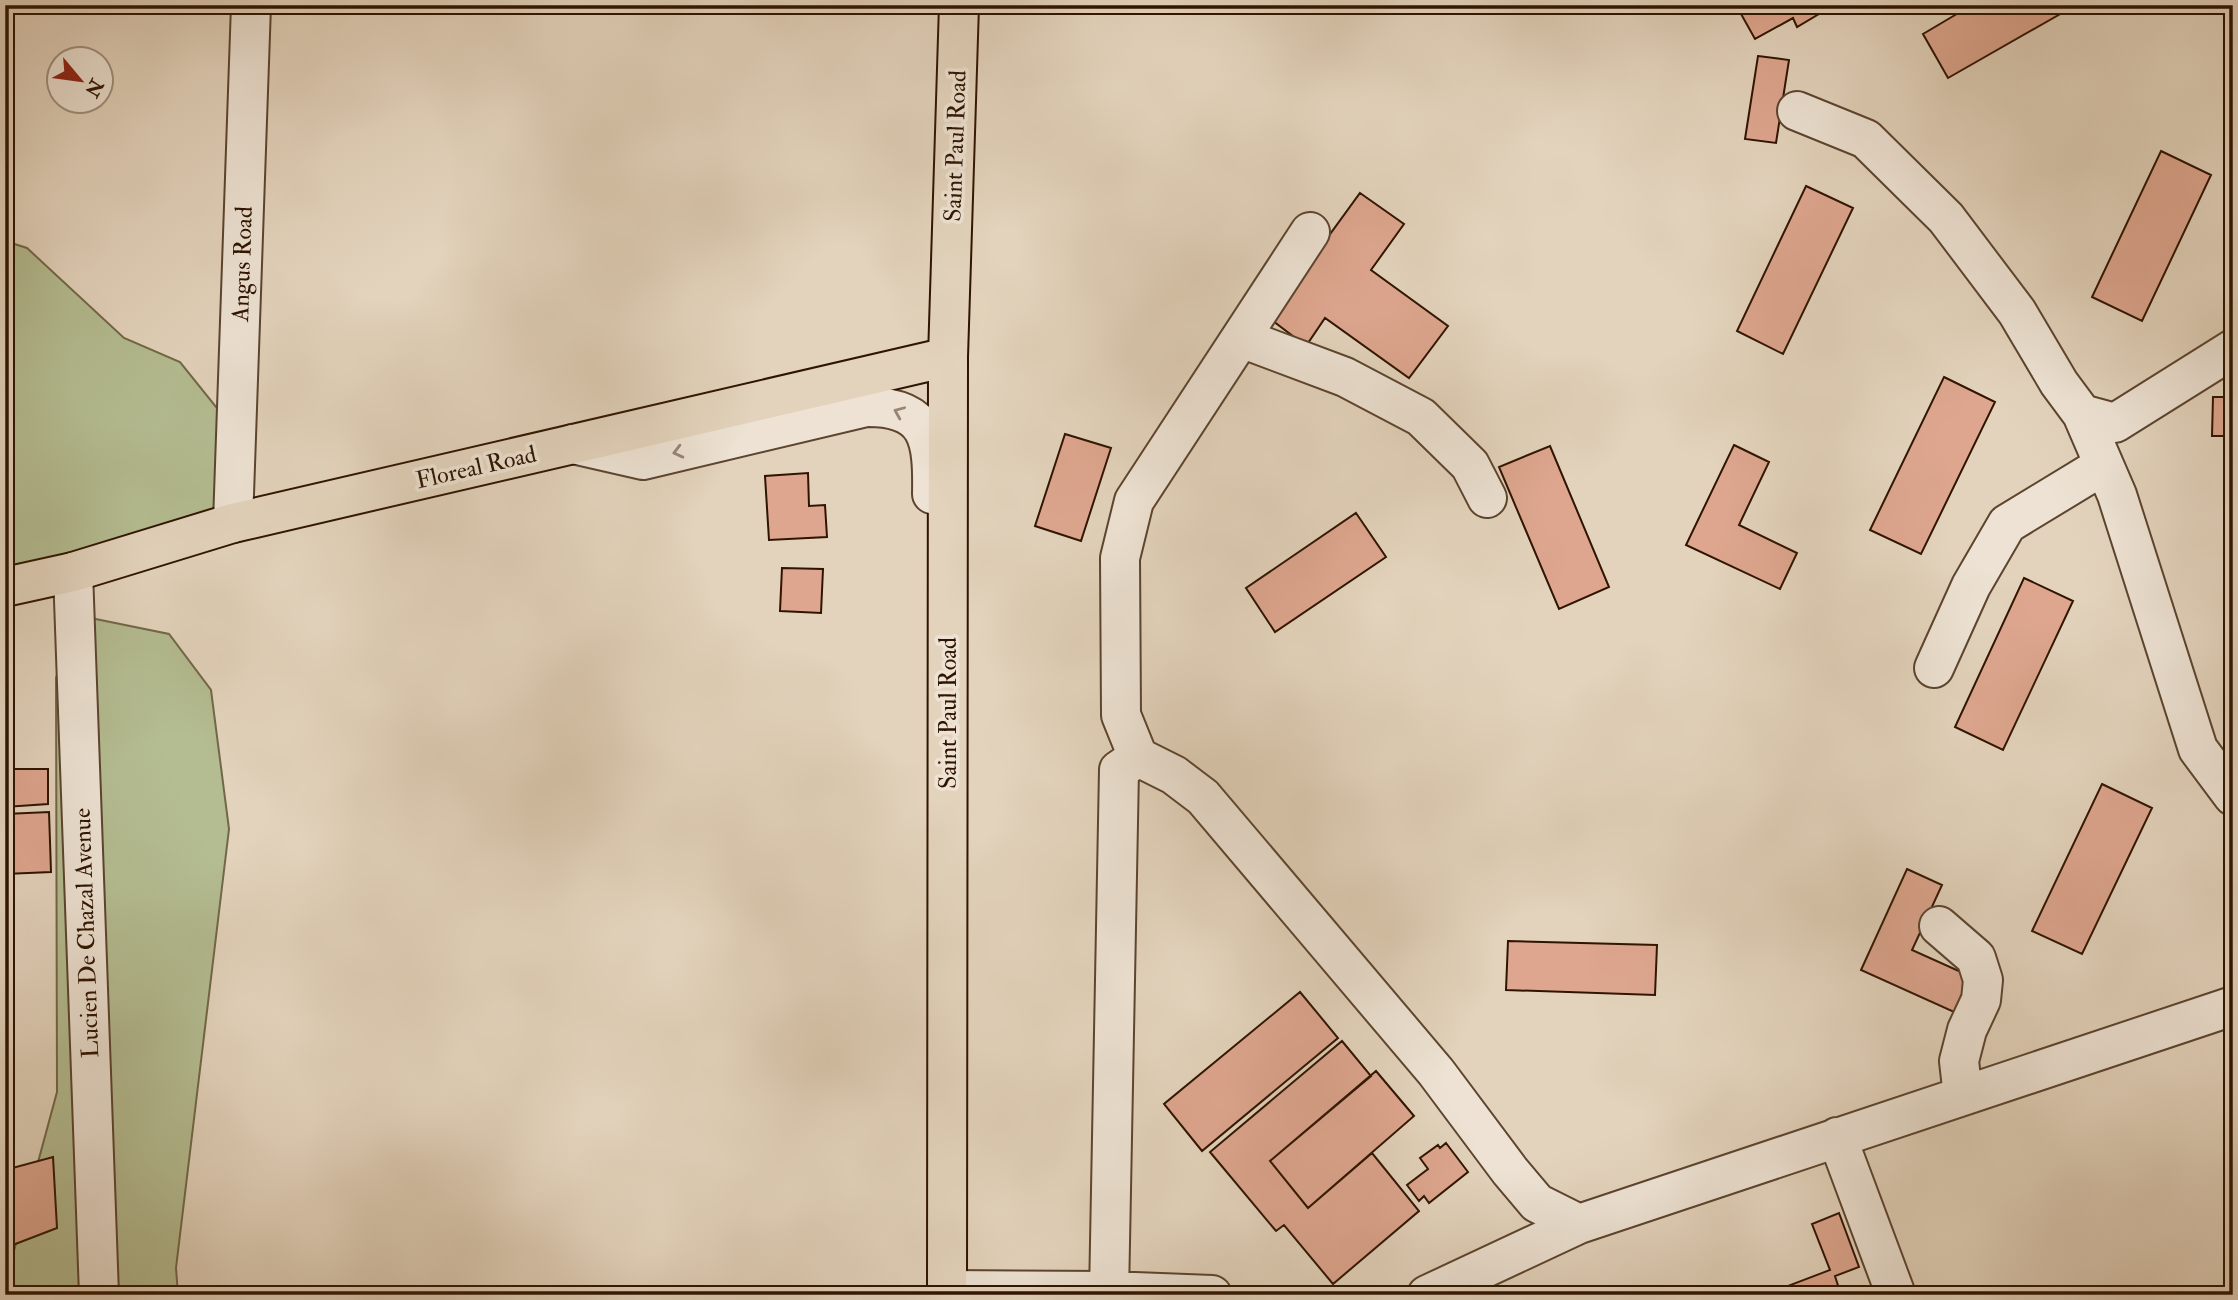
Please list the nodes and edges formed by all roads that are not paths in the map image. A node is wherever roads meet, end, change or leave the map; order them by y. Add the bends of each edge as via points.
1 (251, 5) edge
2 (959, 5) edge
3 (1797, 111) dead end
4 (1310, 232) dead end
5 (1241, 338) junction
6 (2233, 349) edge
7 (948, 357) junction
8 (2082, 414) junction
9 (573, 444) junction
10 (2104, 465) junction
11 (1487, 498) dead end
12 (233, 523) junction
13 (73, 572) junction
14 (5, 587) edge
15 (948, 657) junction
16 (1934, 668) dead end
17 (1138, 757) junction
18 (2233, 796) edge
19 (1939, 926) dead end
20 (2233, 1006) edge
21 (1963, 1096) junction
22 (1837, 1137) junction
23 (1579, 1224) junction
24 (947, 1292) edge
25 (1109, 1293) edge
26 (99, 1295) edge
27 (1212, 1295) edge
28 (1427, 1295) edge
29 (1896, 1295) edge

1 - 12 street, Angus Road
2 - 7 main road, Saint Paul Road
3 - 8 street via 1866,139 1946,218 2017,312
4 - 5 street
5 - 11 street via 1345,377 1421,417 1470,465
5 - 17 street via 1134,501 1120,558 1121,715
6 - 8 street via 2115,423
7 - 9 main road, Floreal Road
7 - 15 main road, Saint Paul Road
8 - 10 street
9 - 12 main road, Floreal Road
15 -> 9 street via 930,611 932,452 922,427 908,414 866,407 643,460
10 - 16 street via 2007,524 1971,586
10 - 18 street via 2197,749
12 - 13 main road, Floreal Road
13 - 14 main road, Floreal Road
13 - 26 street, Lucien De Chazal Avenue
15 - 24 main road, Saint Paul Road
17 - 23 street via 1174,775 1203,797 1436,1072 1537,1203
17 - 25 street via 1119,771
19 - 21 street via 1976,958 1983,980 1981,1000 1959,1061
20 - 21 street
21 - 22 street
22 - 23 street
22 - 29 street
23 - 28 street
24 - 25 street
25 - 27 street

